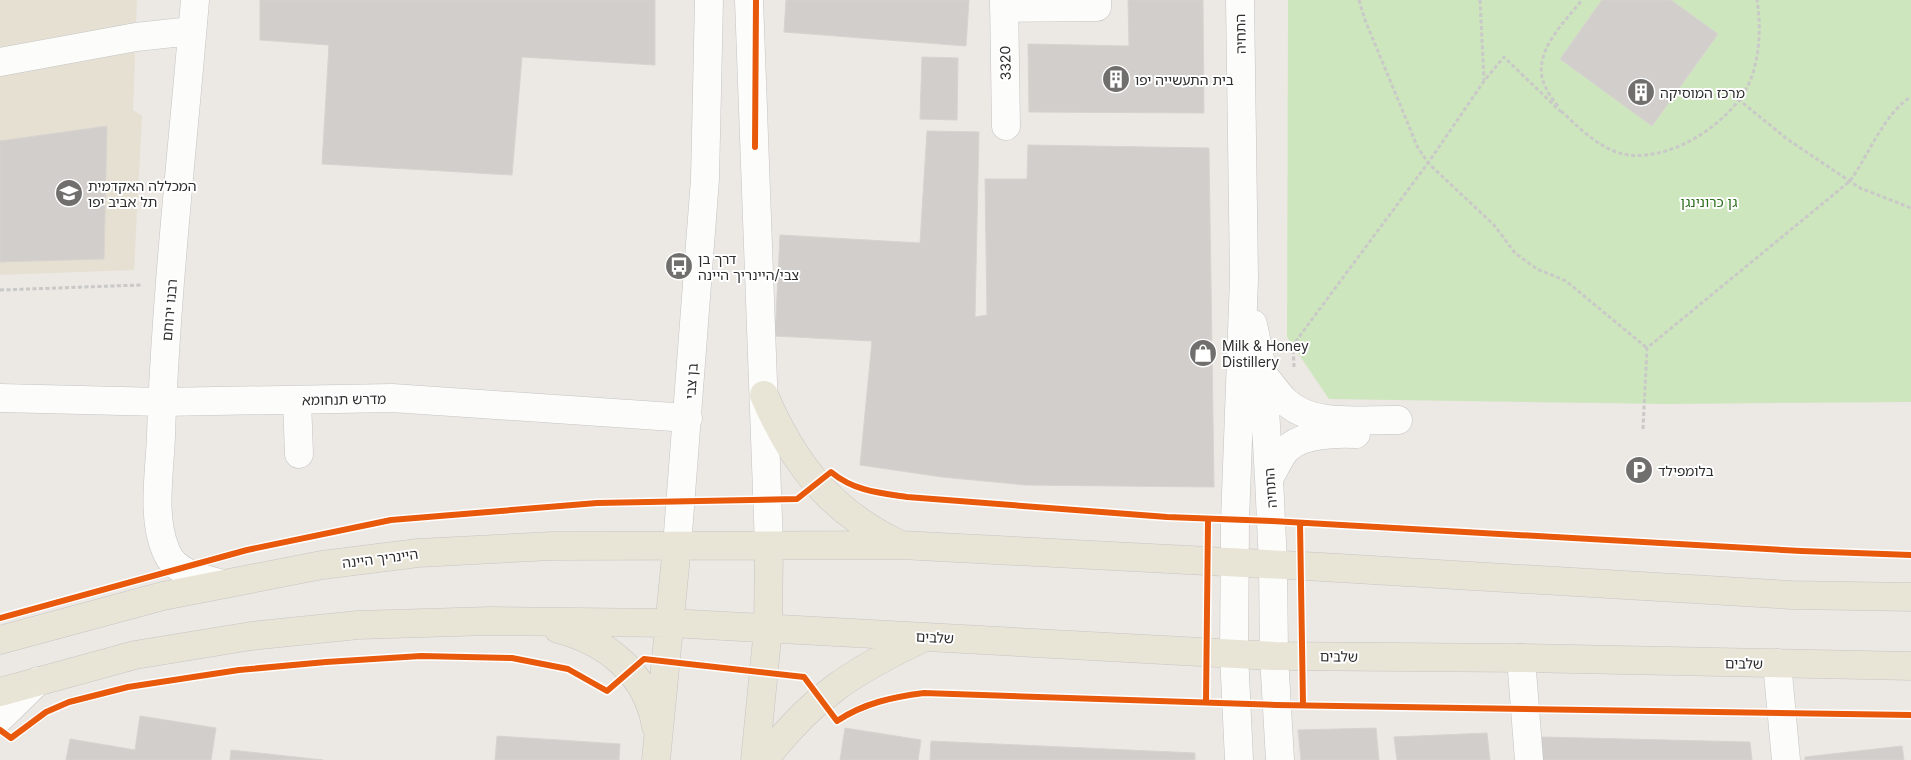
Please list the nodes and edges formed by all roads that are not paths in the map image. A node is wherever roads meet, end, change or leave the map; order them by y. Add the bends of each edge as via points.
1 (195, 0) edge
2 (709, 0) edge
3 (749, 0) edge
4 (1097, 0) edge
5 (1240, 0) edge
6 (1004, 4) edge
7 (192, 31) junction
8 (0, 62) edge
9 (1006, 126) dead end
10 (1244, 278) junction
11 (1263, 374) junction
12 (764, 395) junction
13 (0, 398) edge
14 (297, 400) junction
15 (162, 402) junction
16 (688, 418) junction
17 (299, 454) dead end
18 (1269, 478) junction
19 (901, 545) junction
20 (677, 546) junction
21 (769, 546) junction
22 (1234, 563) junction
23 (1273, 564) junction
24 (223, 584) junction
25 (1911, 597) edge
26 (528, 620) junction
27 (670, 623) junction
28 (768, 629) junction
29 (926, 636) junction
30 (0, 640) edge
31 (1234, 654) junction
32 (1274, 656) junction
33 (1521, 658) junction
34 (1778, 663) junction
35 (1911, 666) edge
36 (38, 681) junction
37 (0, 692) edge
38 (0, 718) edge
39 (657, 750) edge
40 (755, 760) edge
41 (764, 760) edge
42 (1239, 760) edge
43 (1280, 760) edge
44 (1529, 760) edge
45 (1786, 760) edge

1 - 7 street, רבנו ירוחם
2 - 16 street, בן צבי via 705,179
3 - 12 street
4 - 6 street via 1097,7
5 - 10 street, התחיה
6 - 9 street, 3320
7 - 8 street via 136,37
7 - 15 street, רבנו ירוחם
10 - 11 street, התחיה
10 - 22 street, התחיה
11 - 18 street, התחיה
11 - 18 street via 1286,402 1305,414 1397,428 1309,438 1288,448
12 - 19 main road via 780,431 817,484 868,529
12 - 21 street
13 - 15 street, מדרש תנחומא
14 - 15 street, מדרש תנחומא
14 - 16 street, מדרש תנחומא via 392,398
14 - 17 street
15 - 24 street, רבנו ירוחם via 158,520 161,537 167,554 180,568 191,575
16 - 20 street, בן צבי via 680,480
18 - 23 street, התחיה
19 - 21 main road
19 - 22 main road
20 - 21 main road, היינריך היינה
20 - 24 main road, היינריך היינה via 552,546 418,553 322,565
20 - 27 main road, בן צבי
21 - 28 main road
22 - 23 main road
22 - 31 street, התחיה
23 - 25 main road via 1782,594
23 - 32 street, התחיה
24 - 30 main road, היינריך היינה via 163,596
26 - 27 main road
26 - 36 main road via 358,625 251,636 135,655
26 - 39 main road via 597,642 615,656 646,693 653,712
27 - 28 main road
27 - 39 main road, בן צבי
28 - 29 main road, שלבים
28 - 40 main road
29 - 31 main road, שלבים
29 - 41 main road via 882,658 820,698 788,728
31 - 32 main road, שלבים
31 - 42 street, התחיה
32 - 33 main road, שלבים
32 - 43 street, התחיה
33 - 34 main road, שלבים
33 - 44 street
34 - 35 main road, שלבים
34 - 45 street
36 - 37 main road
36 - 38 street

